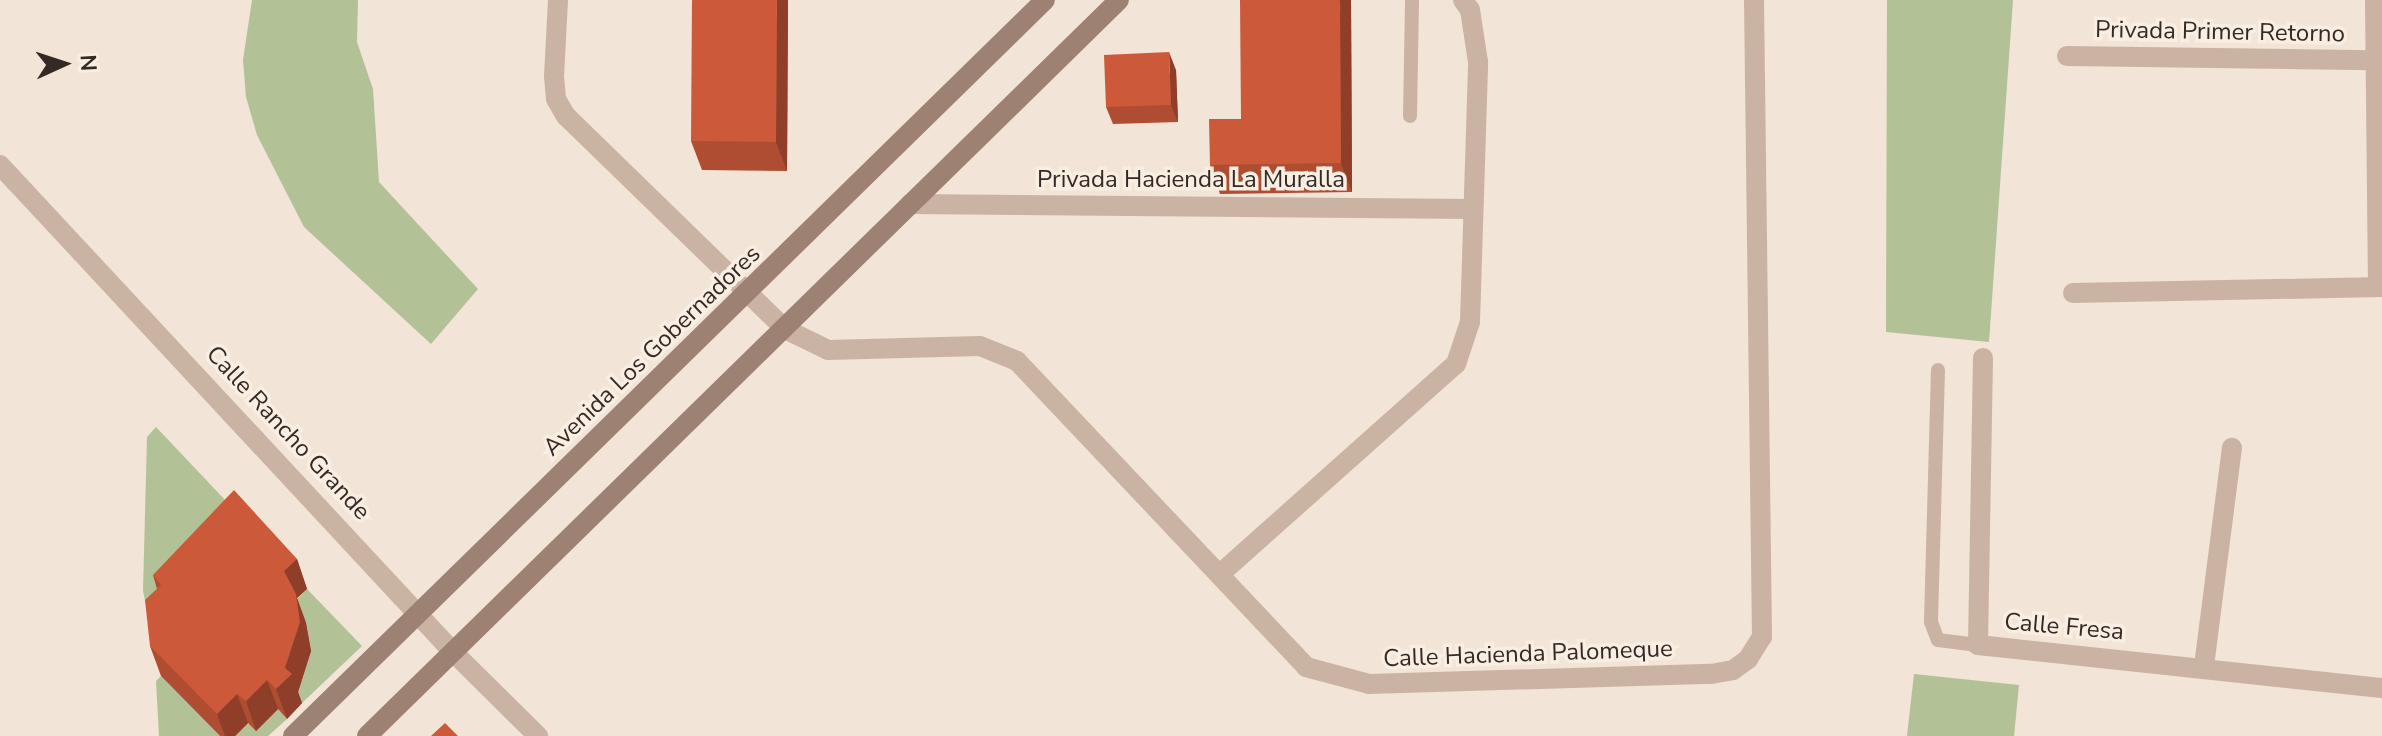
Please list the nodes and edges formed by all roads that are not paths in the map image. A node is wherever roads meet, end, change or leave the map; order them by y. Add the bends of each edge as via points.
1 (558, 0) edge
2 (1045, 0) edge
3 (1119, 0) edge
4 (1412, 0) edge
5 (1463, 0) edge
6 (1754, 0) edge
7 (2375, 0) edge
8 (2067, 56) dead end
9 (2372, 60) junction
10 (1410, 116) dead end
11 (0, 165) edge
12 (910, 204) junction
13 (1472, 209) junction
14 (2380, 287) edge
15 (749, 292) junction
16 (2073, 293) dead end
17 (785, 329) junction
18 (1983, 358) dead end
19 (1938, 370) dead end
20 (2232, 448) dead end
21 (1220, 574) junction
22 (420, 614) junction
23 (1978, 645) junction
24 (453, 652) junction
25 (2204, 666) junction
26 (2382, 688) edge
27 (293, 736) edge
28 (367, 736) edge
29 (538, 736) edge

1 - 15 street, Calle Hacienda Palomeque via 554,76 556,99 566,116
2 - 15 street, Avenida Los Gobernadores
3 - 12 street
4 - 10 lane
5 - 13 street via 1470,10 1478,62
6 - 21 street, Calle Hacienda Palomeque via 1762,637 1748,659 1733,670 1711,674 1350,683 1306,667
7 - 9 street
8 - 9 street, Privada Primer Retorno
9 - 14 street
11 - 22 street, Calle Rancho Grande
12 - 13 street, Privada Hacienda La Muralla
12 - 17 street
13 - 21 street via 1470,322 1456,364
14 - 16 street
15 - 17 street, Calle Hacienda Palomeque
15 - 22 street, Avenida Los Gobernadores
17 - 21 street, Calle Hacienda Palomeque via 828,350 980,346 1017,361
17 - 24 street
18 - 23 street, Calle Fresa
19 - 23 lane via 1933,634 1948,643
20 - 25 street
22 - 24 street, Calle Rancho Grande
22 - 27 street, Avenida Los Gobernadores
23 - 25 street, Calle Fresa
24 - 28 street
24 - 29 street, Calle Rancho Grande
25 - 26 street, Calle Fresa

